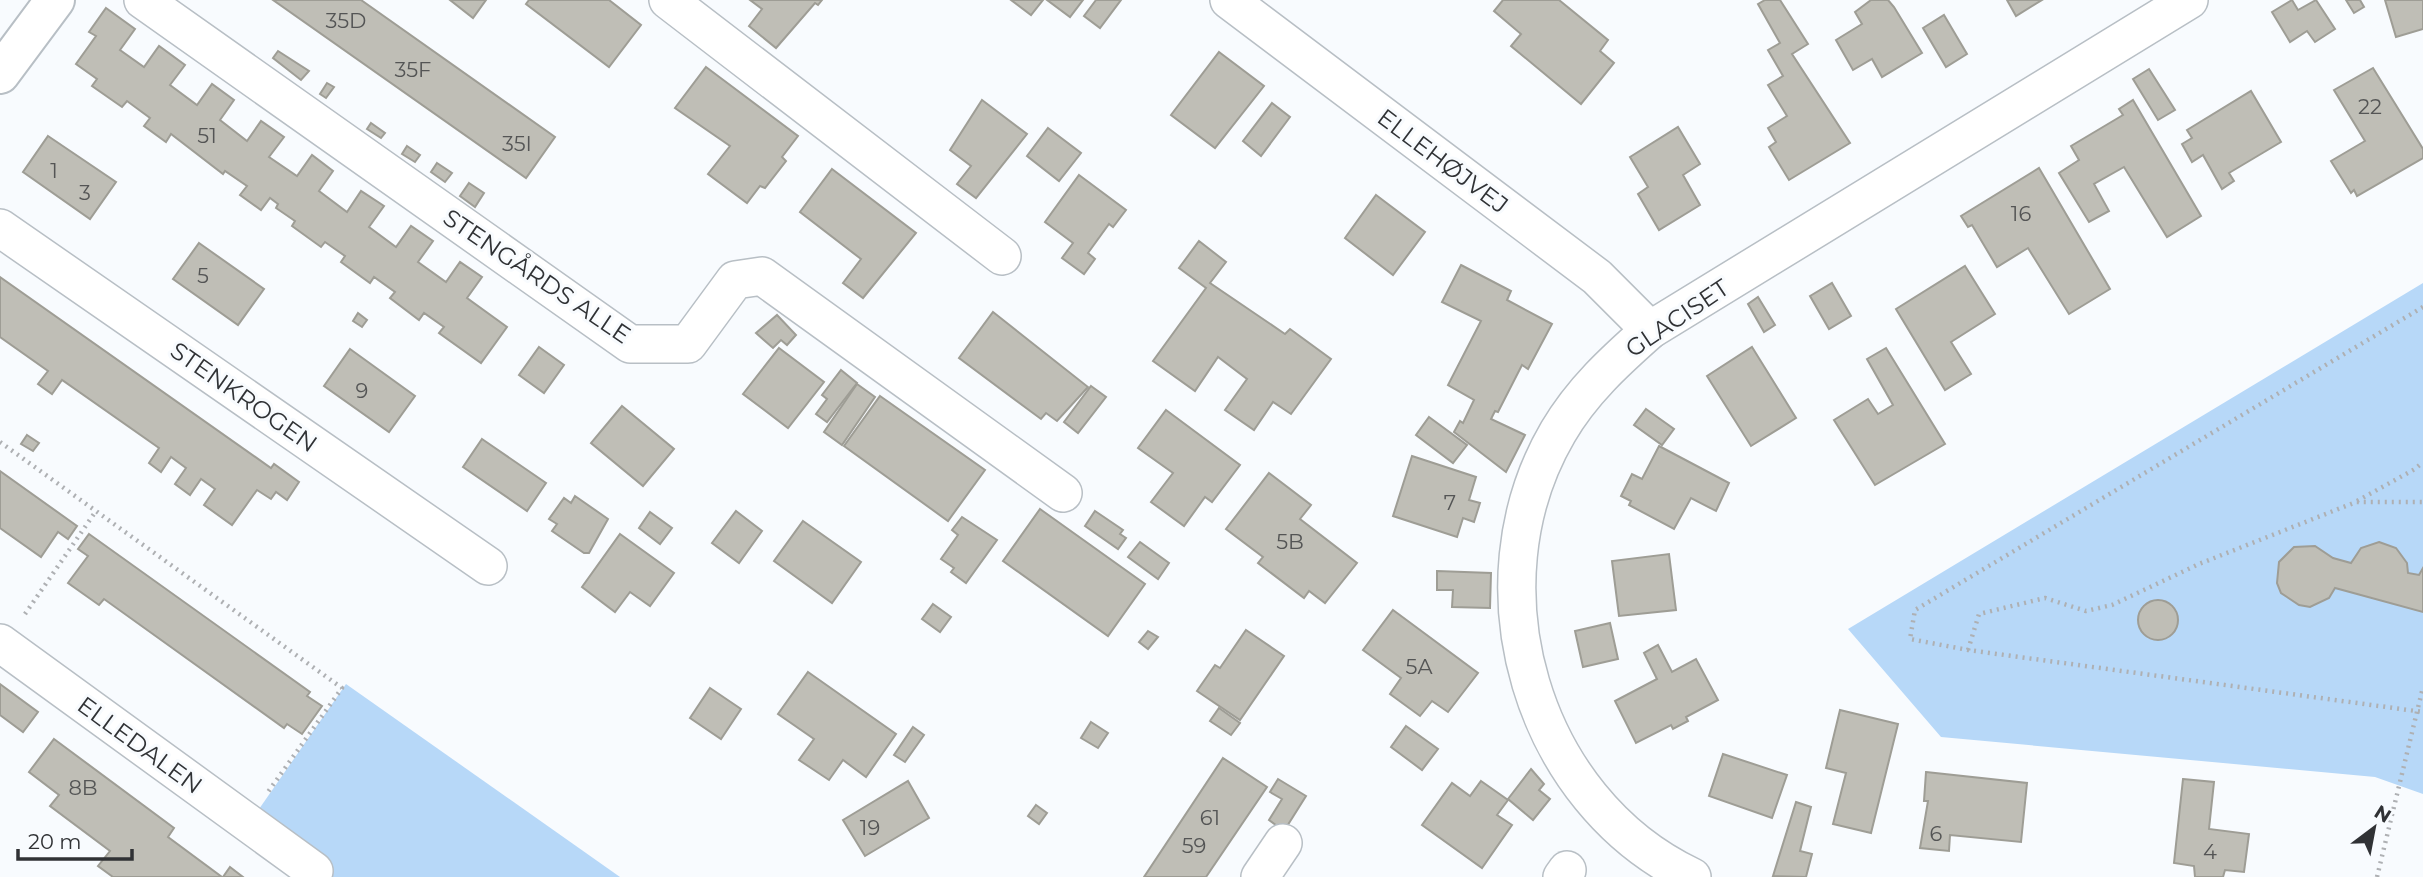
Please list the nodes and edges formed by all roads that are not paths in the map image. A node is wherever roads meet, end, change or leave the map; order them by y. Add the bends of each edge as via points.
1 (55, 0) edge
2 (143, 0) edge
3 (668, 0) edge
4 (1229, 0) edge
5 (2189, 0) edge
6 (0, 74) edge
7 (0, 228) edge
8 (1002, 256) dead end
9 (1650, 330) junction
10 (1063, 493) dead end
11 (488, 566) dead end
12 (2, 644) edge
13 (1283, 843) dead end
14 (314, 871) dead end
15 (1260, 877) edge
16 (1692, 877) edge

1 - 6 street
2 - 10 street, STENGÅRDS ALLE via 630,344 688,344 735,280 762,276
3 - 8 street
4 - 9 street, ELLEHØJVEJ via 1597,277
5 - 9 street, GLACISET
7 - 11 street, STENKROGEN
9 - 16 street, GLACISET via 1599,376 1558,433 1536,483 1517,564 1518,633 1534,700 1564,762 1607,817 1667,865
12 - 14 street, ELLEDALEN
13 - 15 street

